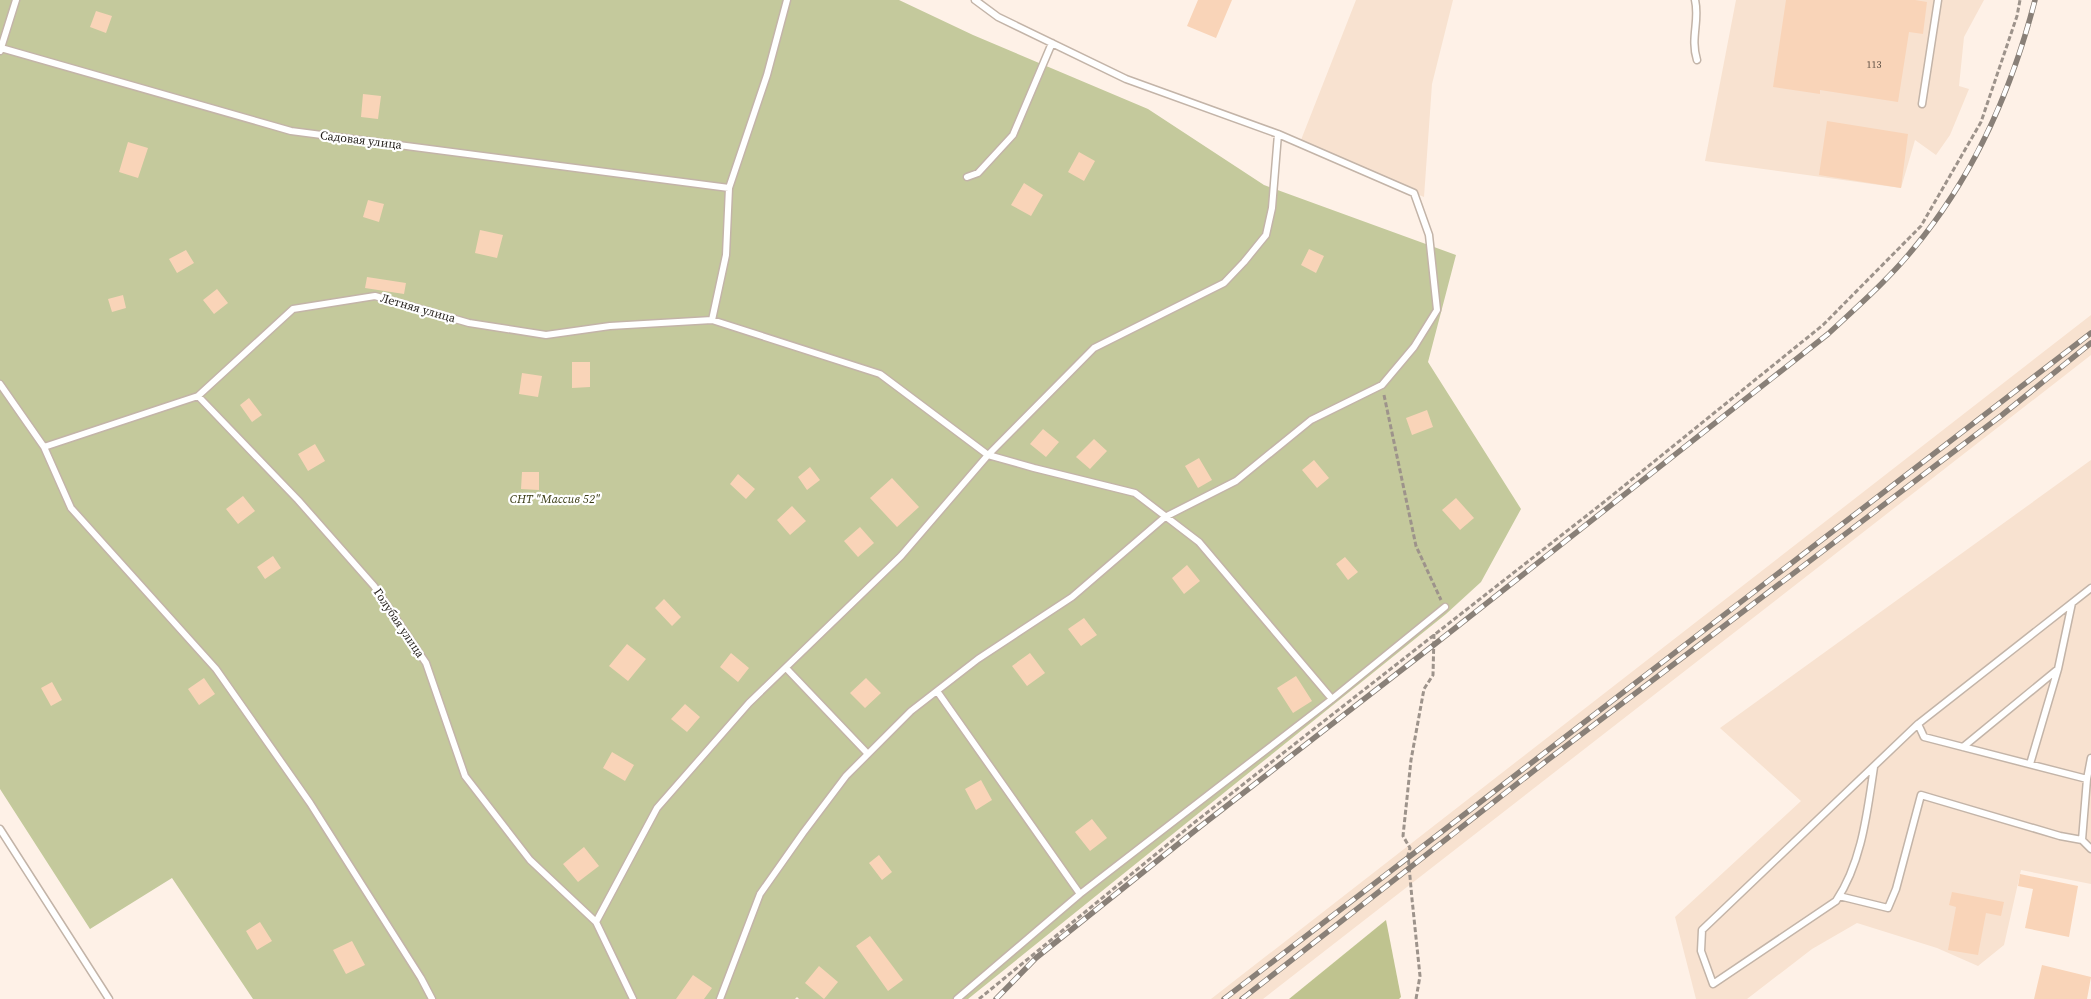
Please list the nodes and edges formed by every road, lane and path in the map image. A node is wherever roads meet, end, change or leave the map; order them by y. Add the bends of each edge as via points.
1 (16, 0) edge
2 (787, 0) edge
3 (975, 0) edge
4 (1695, 0) edge
5 (1938, 0) edge
6 (2020, 0) edge
7 (1052, 42) junction
8 (1, 50) edge
9 (1697, 60) dead end
10 (1922, 104) dead end
11 (1278, 134) junction
12 (967, 177) dead end
13 (729, 188) junction
14 (712, 320) junction
15 (0, 384) edge
16 (1382, 385) junction
17 (198, 396) junction
18 (44, 448) junction
19 (988, 455) junction
20 (1165, 517) junction
21 (2091, 588) edge
22 (2072, 603) junction
23 (1445, 607) junction
24 (1433, 636) junction
25 (786, 668) junction
26 (2058, 669) junction
27 (937, 691) junction
28 (1332, 699) junction
29 (1918, 724) junction
30 (1963, 747) junction
31 (868, 754) junction
32 (2091, 758) edge
33 (2030, 764) junction
34 (1874, 767) junction
35 (2087, 779) junction
36 (0, 829) edge
37 (2082, 840) junction
38 (2091, 849) edge
39 (1080, 894) junction
40 (1839, 896) junction
41 (596, 922) junction
42 (109, 999) edge
43 (432, 999) edge
44 (633, 999) edge
45 (720, 999) edge
46 (958, 999) edge
47 (979, 999) edge
48 (1416, 999) edge

1 - 8 lane
2 - 13 lane via 767,76
3 - 7 lane via 998,17
4 - 9 lane via 1693,48
5 - 10 lane
6 - 24 path via 1981,122 1921,226 1823,325
7 - 11 lane via 1126,80
7 - 12 lane via 1013,135 978,173
8 - 13 lane, Садовая улица via 291,131
11 - 16 lane via 1414,193 1429,235 1437,310 1414,347
11 - 19 lane via 1272,208 1266,235 1244,262 1224,283 1094,348
13 - 14 lane via 726,255
14 - 17 lane, Летняя улица via 610,326 546,335 469,323 375,296 293,309
14 - 19 lane via 880,374
15 - 18 lane
16 - 20 lane via 1312,420 1236,482
16 - 23 path via 1416,546
17 - 18 lane, Летняя улица
17 - 41 lane, Голубая улица via 298,500 374,586 426,663 465,776 530,860
18 - 43 lane via 71,508 216,669 305,795
19 - 20 lane via 1135,493
19 - 25 lane via 902,556
20 - 27 lane via 1072,597 978,659
20 - 28 lane via 1199,542
21 - 22 lane
22 - 26 lane
22 - 29 lane
23 - 24 path via 1446,614
23 - 28 lane
24 - 47 path via 1195,822
24 - 48 path via 1433,675 1424,689 1411,760 1404,836 1410,848 1408,855 1420,976
25 - 31 lane
25 - 41 lane via 750,703 657,808
26 - 30 lane
26 - 33 lane
27 - 31 lane via 911,711
27 - 39 lane
28 - 39 lane
29 - 30 lane via 1924,737
29 - 34 lane
30 - 33 lane
31 - 45 lane via 802,833 760,894
32 - 35 lane
33 - 35 lane
34 - 40 lane via 1864,831
34 - 40 lane via 1702,930 1701,951 1713,984
35 - 37 lane
36 - 42 lane
37 - 38 lane
37 - 40 lane via 1921,795 1888,908
39 - 46 lane
41 - 44 lane

